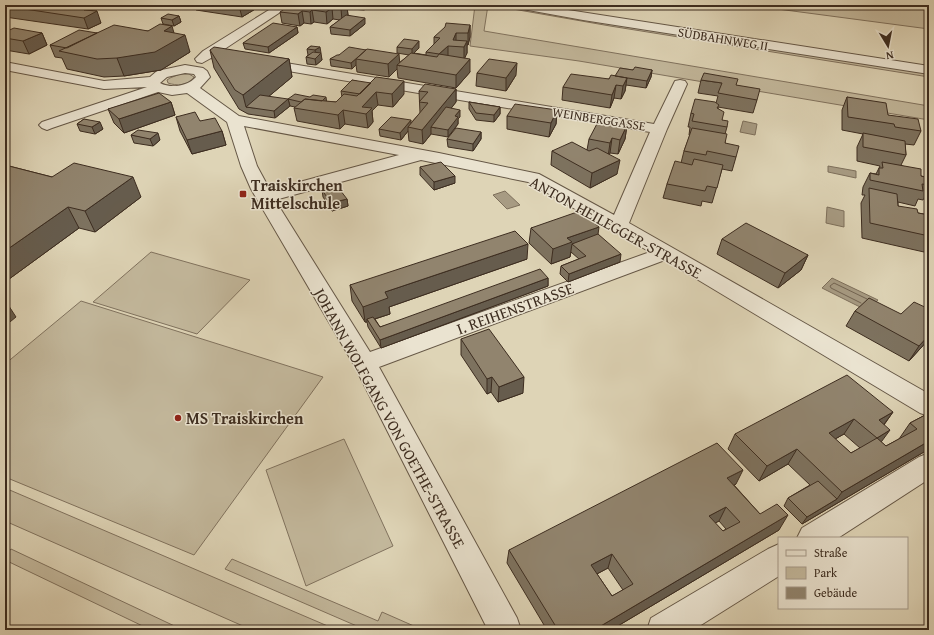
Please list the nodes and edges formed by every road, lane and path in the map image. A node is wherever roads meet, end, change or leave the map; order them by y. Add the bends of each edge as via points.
1 (285, 5) edge
2 (517, 5) edge
3 (208, 54) junction
4 (5, 66) edge
5 (192, 70) junction
6 (929, 70) edge
7 (155, 84) junction
8 (680, 84) dead end
9 (189, 87) junction
10 (234, 120) junction
11 (47, 125) dead end
12 (659, 128) junction
13 (423, 154) junction
14 (265, 197) junction
15 (619, 225) junction
16 (665, 253) junction
17 (365, 364) junction
18 (929, 406) edge
19 (929, 465) edge
20 (814, 537) edge
21 (778, 560) edge
22 (505, 630) edge
23 (663, 630) edge

1 - 3 street
2 - 6 street, SÜDBAHNWEG II via 583,18
3 - 5 street
3 - 12 street, WEINBERGGASSE
4 - 7 street via 104,85
5 - 7 street via 162,74
5 - 9 street via 203,77 201,81
7 - 9 street via 175,90
7 - 11 street
8 - 12 street
9 - 10 street, ANTON HEILEGGER-STRASSE
10 - 13 street, ANTON HEILEGGER-STRASSE
10 - 14 street, JOHANN WOLFGANG VON GOETHE-STRASSE via 249,166
12 - 15 street
13 - 14 street
13 - 15 street, ANTON HEILEGGER-STRASSE via 533,178
14 - 17 street, JOHANN WOLFGANG VON GOETHE-STRASSE
15 - 16 street, ANTON HEILEGGER-STRASSE
16 - 17 street, I. REIHENSTRASSE
16 - 18 street, ANTON HEILEGGER-STRASSE
17 - 22 street, JOHANN WOLFGANG VON GOETHE-STRASSE
19 - 20 street
21 - 23 street

